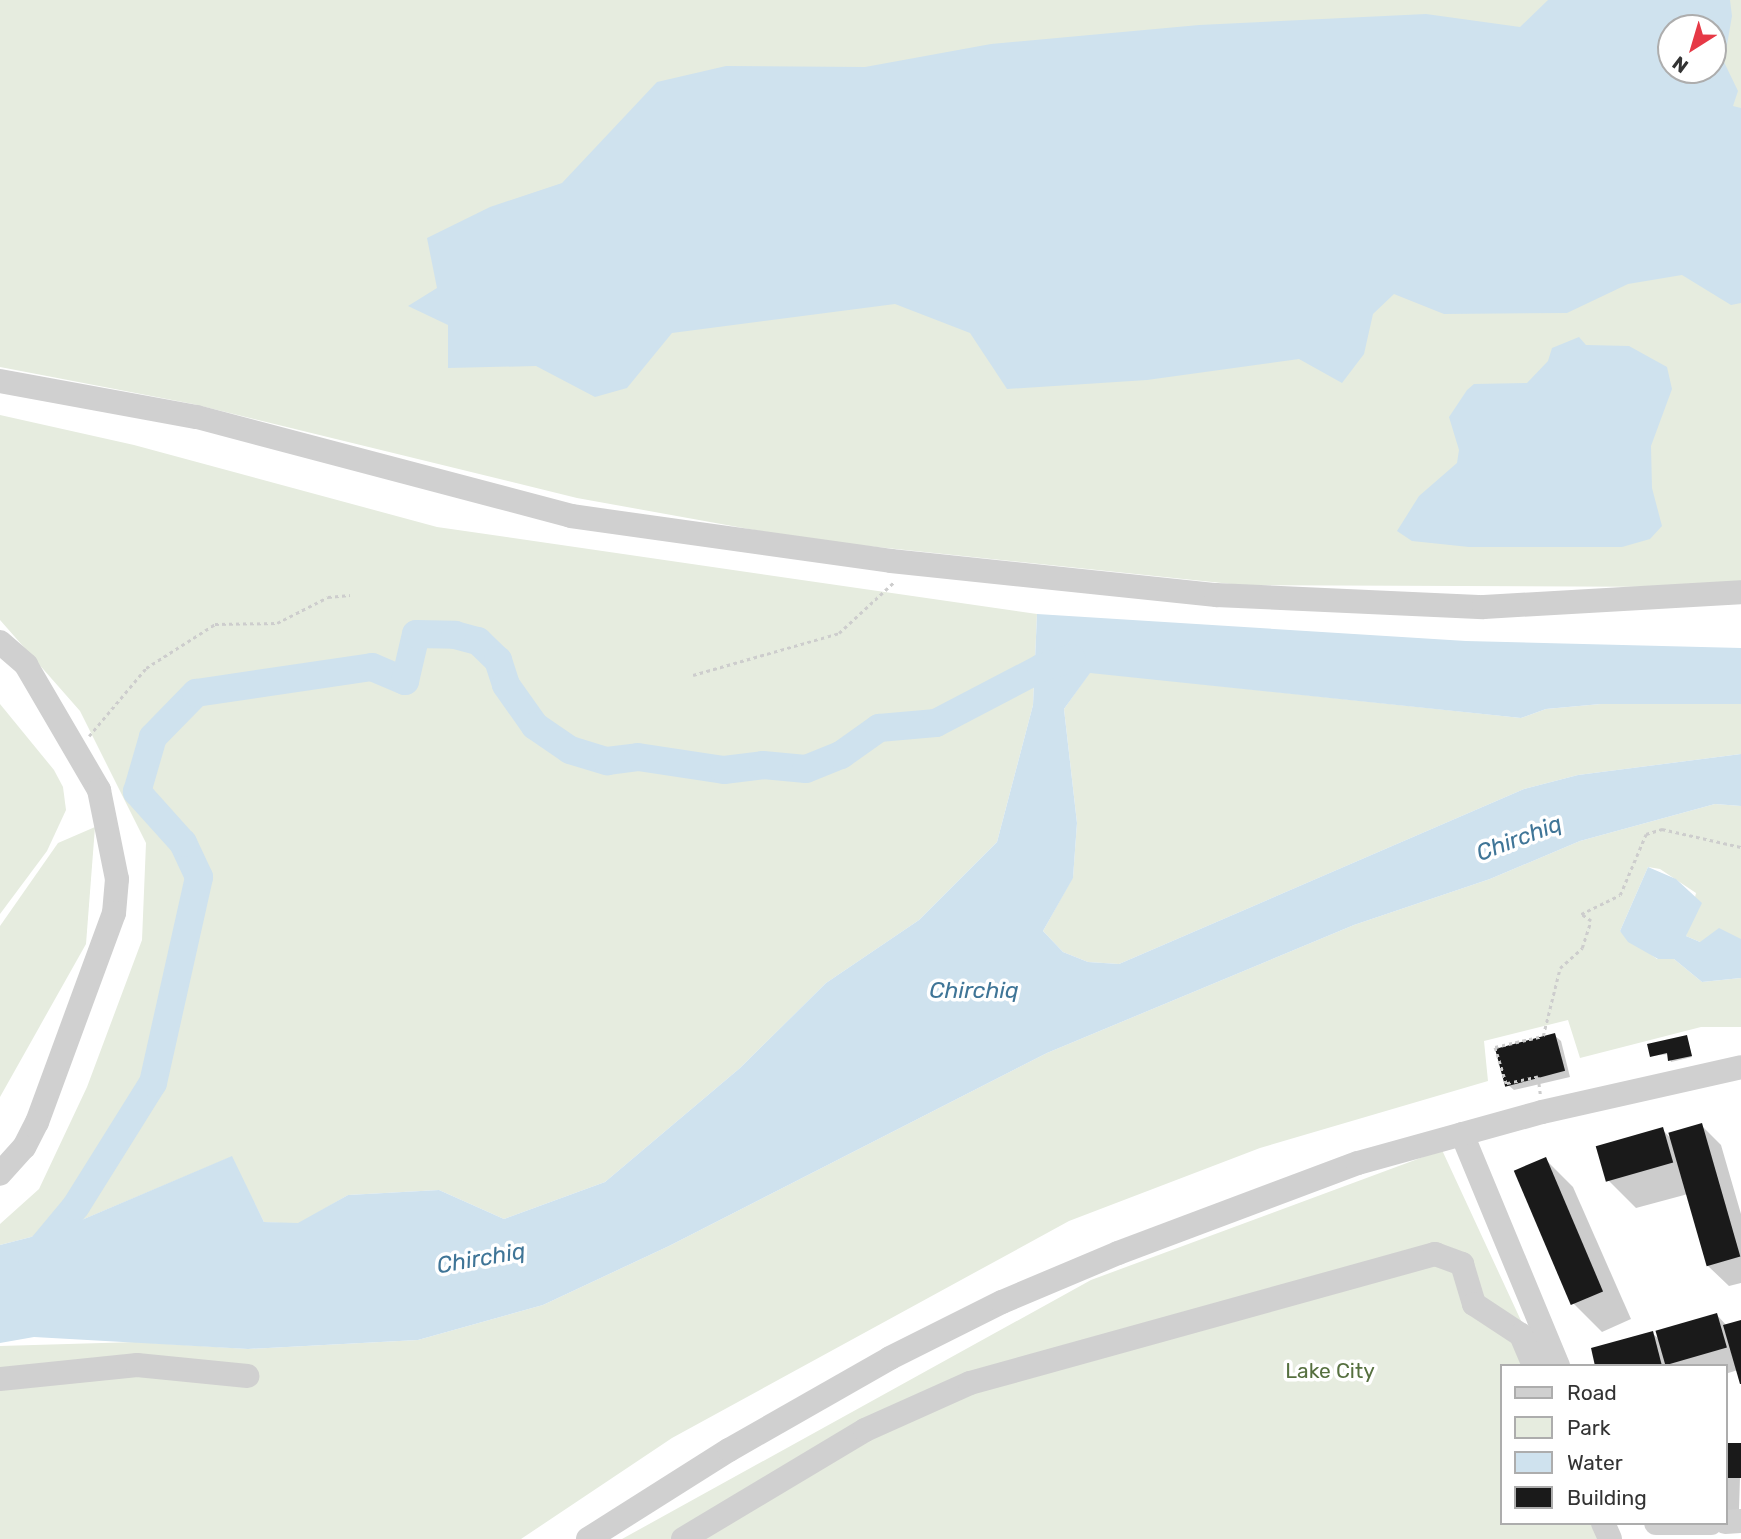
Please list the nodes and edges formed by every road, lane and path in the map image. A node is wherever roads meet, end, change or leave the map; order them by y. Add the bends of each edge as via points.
1 (0, 382) edge
2 (913, 564) junction
3 (1741, 592) edge
4 (350, 595) dead end
5 (0, 642) edge
6 (694, 675) dead end
7 (78, 750) junction
8 (1741, 847) edge
9 (1741, 1067) edge
10 (1542, 1112) junction
11 (1462, 1134) junction
12 (0, 1174) edge
13 (1533, 1364) edge
14 (1557, 1364) edge
15 (247, 1376) dead end
16 (0, 1379) edge
17 (588, 1539) edge
18 (683, 1539) edge

1 - 2 street via 197,417 571,516
2 - 3 street via 1216,595 1484,607
2 - 6 path via 839,633
4 - 7 path via 328,597 277,623 215,625 146,668
5 - 7 street via 26,665
7 - 12 street via 99,790 111,836 117,879 114,913 37,1122 24,1147
8 - 10 path via 1662,829 1646,834 1620,895 1581,914 1591,921 1582,948 1560,968 1543,1036 1496,1047 1506,1084 1538,1077
9 - 10 street
10 - 11 street
11 - 14 street
11 - 17 street via 1296,1184 1002,1302 782,1418
13 - 18 street via 1521,1335 1474,1304 1462,1264 1435,1254 970,1383 865,1430
15 - 16 street via 137,1366

